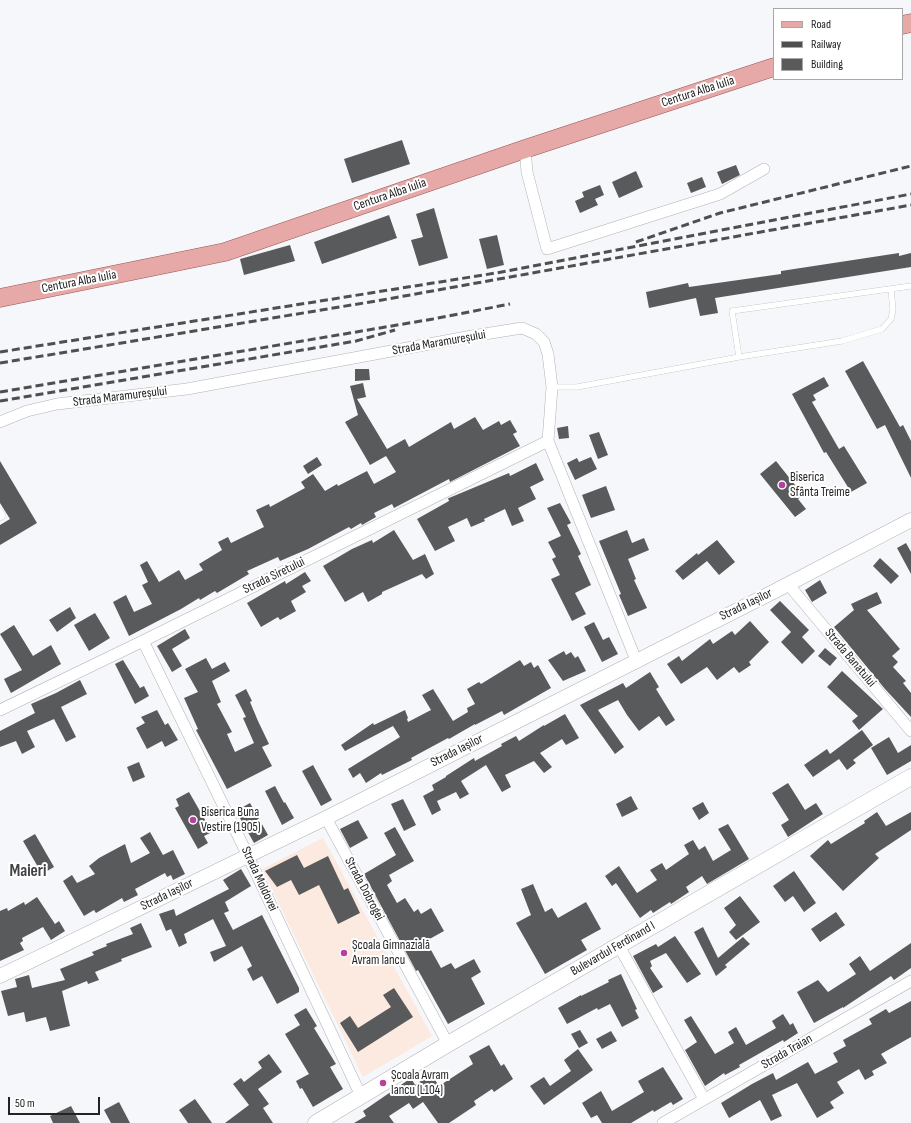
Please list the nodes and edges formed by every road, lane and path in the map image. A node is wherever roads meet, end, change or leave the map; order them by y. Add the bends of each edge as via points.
1 (773, 67) edge
2 (525, 149) junction
3 (764, 169) dead end
4 (911, 286) edge
5 (891, 289) junction
6 (0, 298) edge
7 (739, 357) junction
8 (552, 387) junction
9 (0, 422) edge
10 (548, 442) junction
11 (0, 511) edge
12 (0, 518) edge
13 (911, 520) edge
14 (788, 584) junction
15 (143, 641) junction
16 (636, 660) junction
17 (0, 710) edge
18 (911, 731) edge
19 (911, 777) edge
20 (326, 818) junction
21 (248, 856) junction
22 (619, 946) junction
23 (0, 976) edge
24 (911, 981) edge
25 (448, 1044) junction
26 (361, 1096) junction
27 (704, 1099) junction
28 (316, 1123) edge
29 (663, 1123) edge

1 - 2 main road, Centura Alba Iulia
2 - 3 street via 527,172 546,249 720,194
2 - 6 main road, Centura Alba Iulia via 225,252
4 - 5 lane
5 - 7 lane via 891,319 882,329 842,341
5 - 7 lane via 732,310
7 - 8 lane via 577,387
8 - 9 street, Strada Maramureșului via 544,342 536,334 522,328 187,389 57,404 27,411
8 - 10 street, Strada Maramureșului
10 - 15 street, Strada Siretului
10 - 16 street, Strada Maramureșului
11 - 12 lane via 3,516
13 - 14 street, Strada Iașilor
14 - 16 street, Strada Iașilor
14 - 18 street, Strada Banatului
15 - 17 street, Strada Siretului
15 - 21 street, Strada Moldovei
16 - 20 street, Strada Iașilor
19 - 22 main road, Bulevardul Ferdinand I
20 - 21 street, Strada Iașilor
20 - 25 street, Strada Dobrogei
21 - 23 street, Strada Iașilor
21 - 26 street, Strada Moldovei
22 - 25 main road, Bulevardul Ferdinand I
22 - 27 street
24 - 27 street, Strada Traian
25 - 26 main road, Bulevardul Ferdinand I
26 - 28 main road, Bulevardul Ferdinand I
27 - 29 street, Strada Traian

